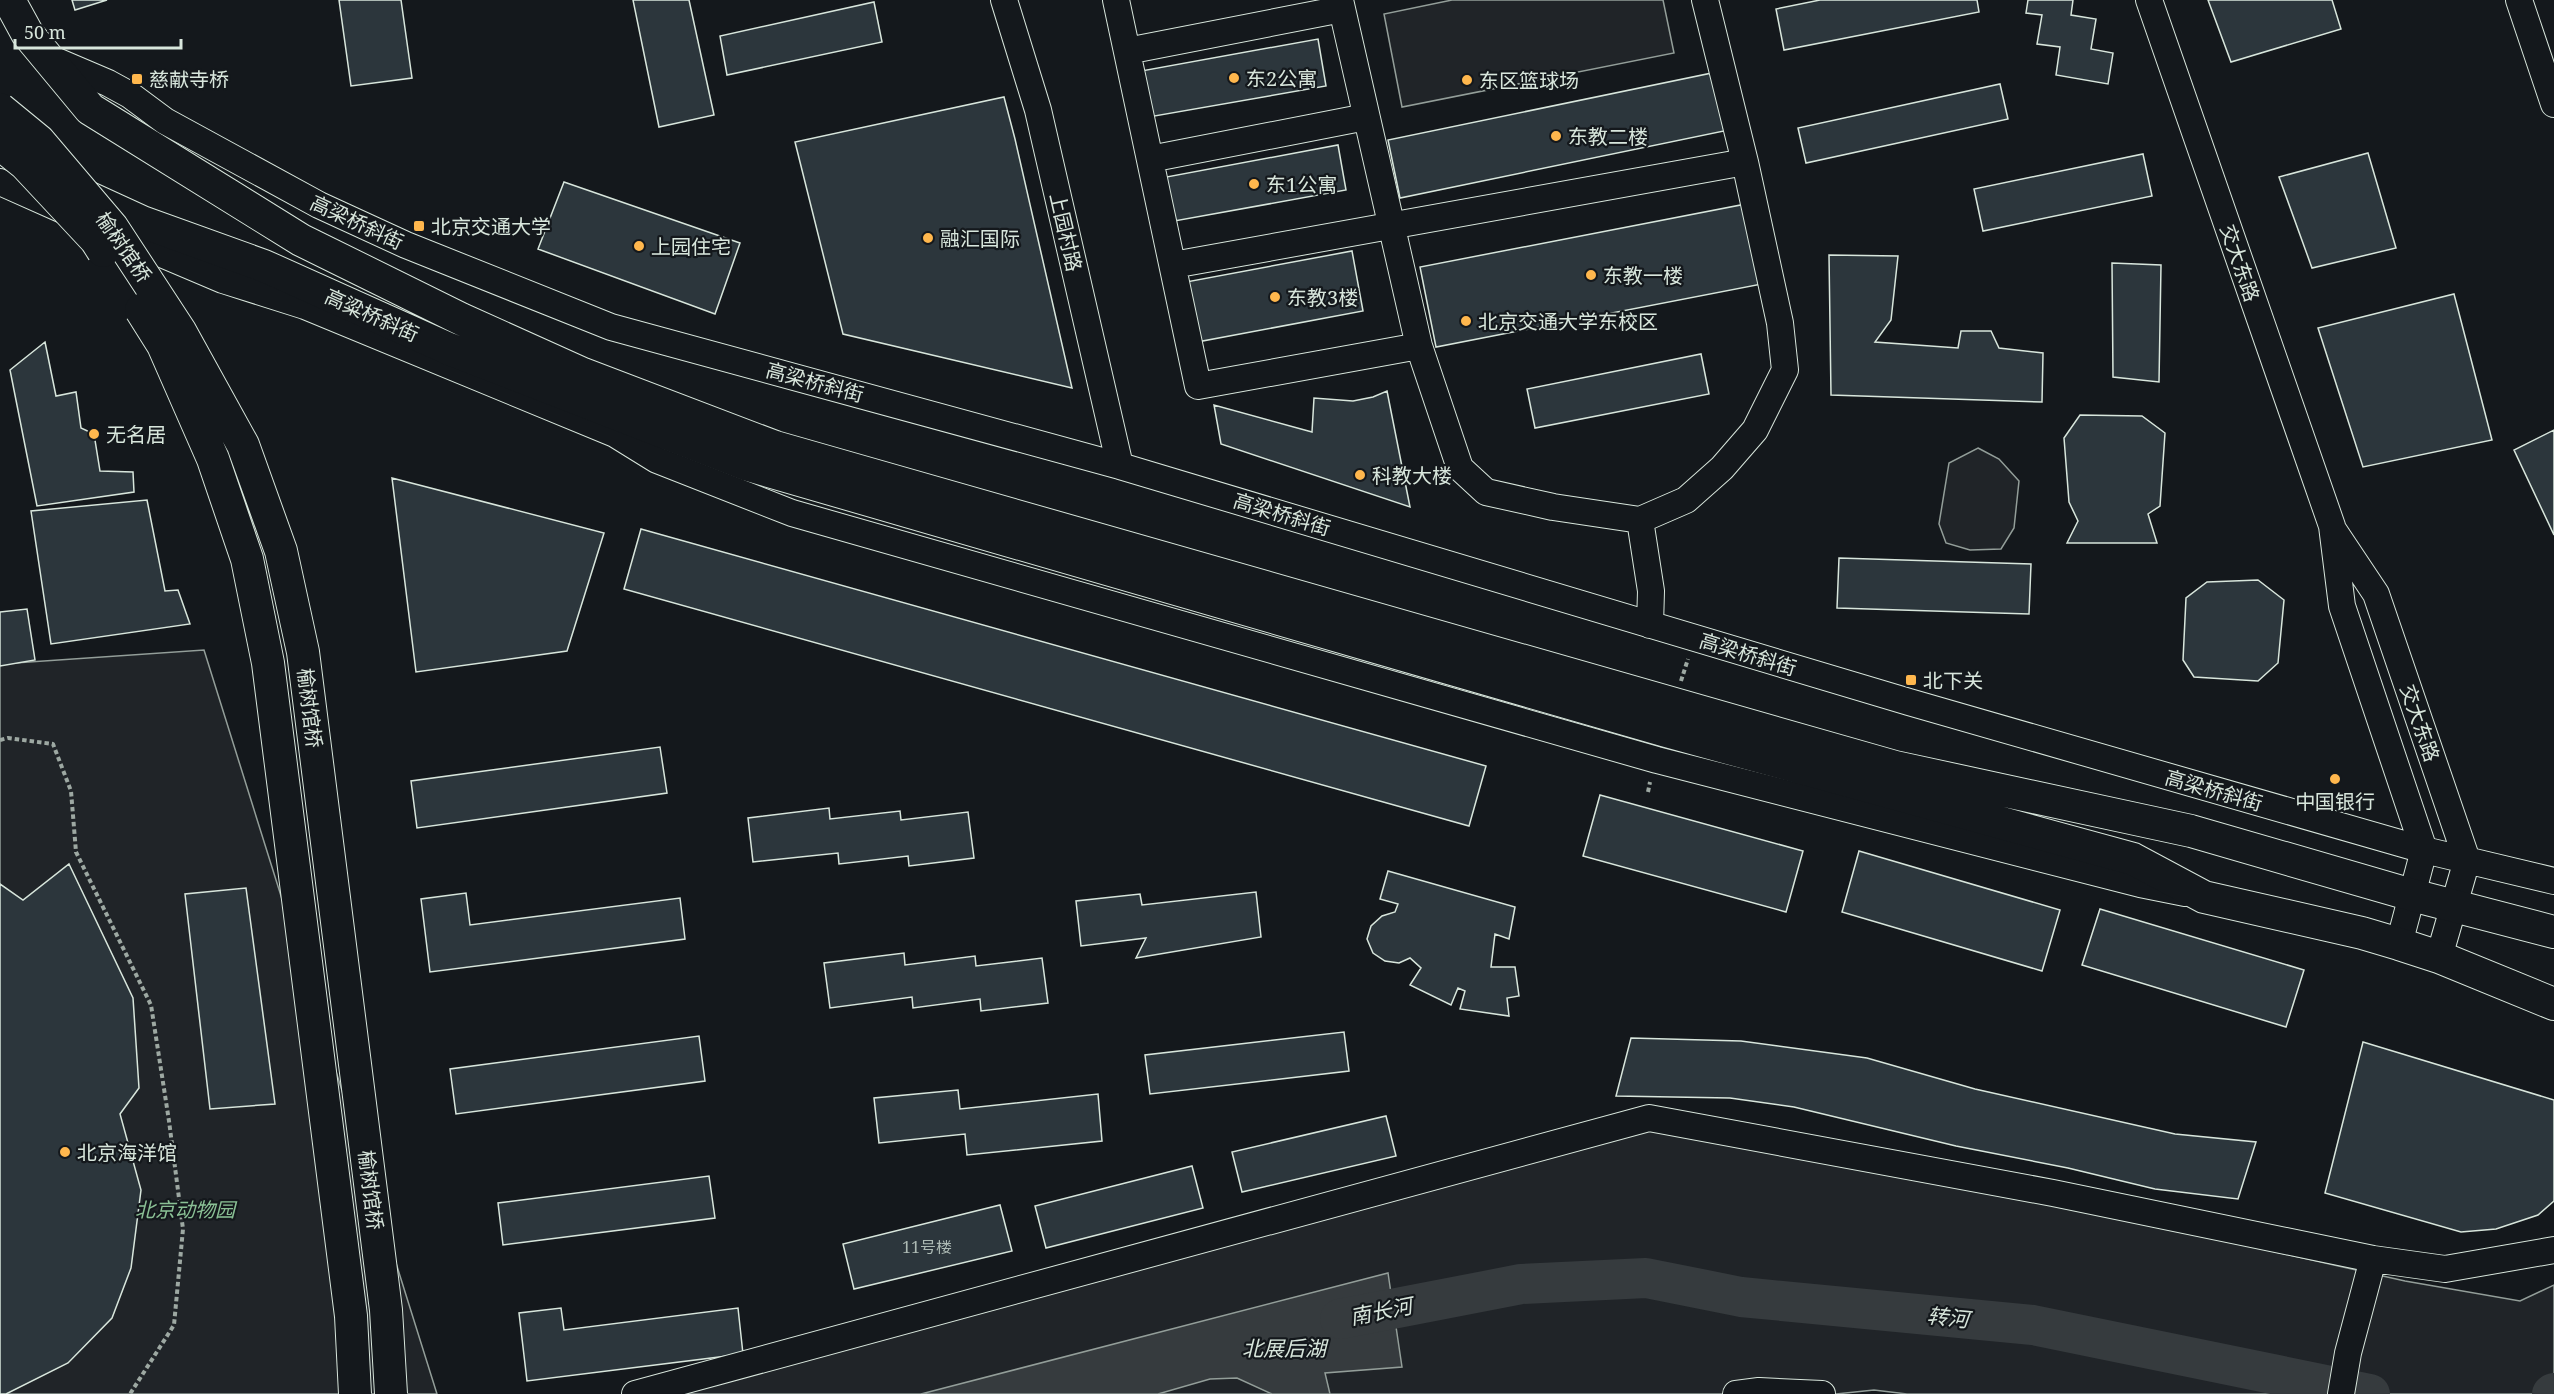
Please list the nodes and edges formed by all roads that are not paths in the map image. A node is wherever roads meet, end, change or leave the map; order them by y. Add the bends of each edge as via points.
1 (9, 0) edge
2 (1004, 0) edge
3 (1116, 0) edge
4 (1705, 0) edge
5 (2149, 0) edge
6 (2519, 0) edge
7 (1341, 4) edge
8 (1127, 51) junction
9 (47, 57) junction
10 (2554, 104) edge
11 (0, 109) edge
12 (1366, 117) junction
13 (0, 144) edge
14 (0, 158) edge
15 (1150, 159) junction
16 (1745, 162) junction
17 (0, 182) edge
18 (1390, 226) junction
19 (1173, 265) junction
20 (1419, 346) junction
21 (748, 465) junction
22 (1120, 466) junction
23 (792, 513) junction
24 (1641, 520) junction
25 (2332, 526) junction
26 (1650, 625) junction
27 (2424, 850) junction
28 (2467, 860) junction
29 (2554, 881) edge
30 (2412, 895) junction
31 (2204, 897) junction
32 (2454, 906) junction
33 (2554, 932) edge
34 (2399, 944) junction
35 (2439, 957) junction
36 (2554, 1004) edge
37 (2554, 1250) edge
38 (2373, 1259) junction
39 (355, 1394) edge
40 (391, 1394) edge
41 (635, 1394) edge
42 (1736, 1394) edge
43 (1822, 1394) edge
44 (2341, 1394) edge

1 - 9 main road, 高粱桥斜街 via 27,33
2 - 22 street, 上园村路 via 1038,110
3 - 8 street
4 - 16 street
5 - 25 street, 交大东路
6 - 10 street
7 - 8 street
7 - 12 street
8 - 15 street
9 - 22 street, 高梁桥斜街 via 108,83 165,121 320,205 406,245 610,327
9 - 30 main road, 高粱桥斜街 via 99,116 301,240 583,374 775,447 1895,767 2191,831
11 - 40 main road, 榆树馆桥, bridge via 39,141 112,227 180,331 243,445 282,550 303,652 386,1310
12 - 15 street
12 - 18 street
13 - 39 main road, 榆树馆桥, bridge via 25,164 96,240 163,345 213,459 247,559 268,663 351,1316
14 - 21 main road, 高粱桥斜街 via 141,222 264,266 449,349
15 - 19 street
16 - 18 street
16 - 24 street via 1780,323 1785,370 1755,430 1722,468 1686,500
17 - 23 street via 167,257 305,306 615,434 657,460
18 - 19 street
18 - 20 street
19 - 20 street via 1198,386
20 - 24 street via 1460,468 1486,492
21 - 23 street
21 - 31 main road via 1666,731 2133,859
22 - 26 street, 高梁桥斜街
23 - 31 street via 1657,760
24 - 26 street via 1651,591
25 - 27 street, 交大东路 via 2342,606
25 - 28 street, 交大东路 via 2376,594
26 - 27 street, 高梁桥斜街
27 - 28 street, 高梁桥斜街
27 - 30 street
28 - 29 street, 高梁桥斜街
28 - 32 street
30 - 32 main road
30 - 34 street
31 - 34 main road
32 - 33 main road
32 - 35 street
34 - 35 main road
35 - 36 main road
37 - 38 street via 2445,1269
38 - 41 street via 2041,1191 1649,1118
38 - 44 street
42 - 43 street

